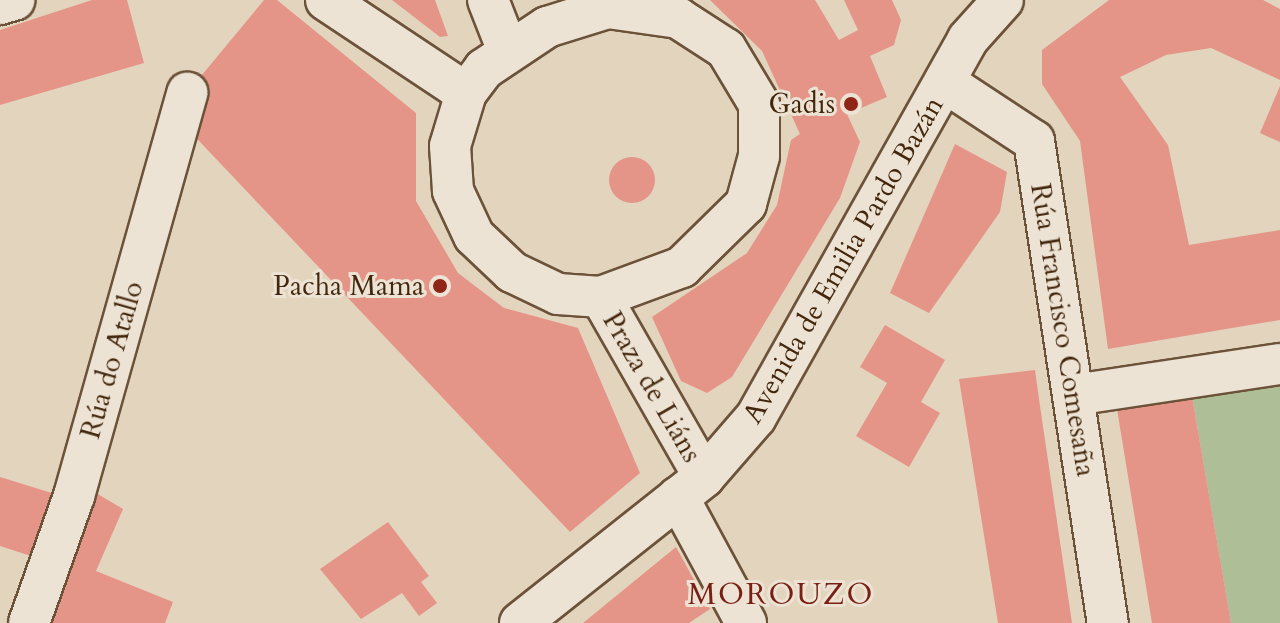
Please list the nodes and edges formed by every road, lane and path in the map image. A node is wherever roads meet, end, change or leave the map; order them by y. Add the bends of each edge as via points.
1 (14, 0) edge
2 (326, 0) edge
3 (488, 0) edge
4 (1003, 0) edge
5 (0, 4) edge
6 (968, 16) edge
7 (508, 51) junction
8 (946, 83) junction
9 (187, 93) dead end
10 (466, 93) junction
11 (601, 297) junction
12 (1280, 364) edge
13 (1074, 395) junction
14 (691, 487) junction
15 (29, 623) edge
16 (520, 623) edge
17 (746, 623) edge
18 (1108, 623) edge

1 - 5 street
2 - 10 street
3 - 7 street
4 - 6 street, Avenida de Emilia Pardo Bazán
6 - 8 street, Avenida de Emilia Pardo Bazán
7 - 10 street, Praza de Liáns
7 - 11 street, Praza de Liáns via 547,27 608,8 678,18 726,49 759,104 759,156 746,204 682,267
8 - 13 street, Rúa Francisco Comesaña via 1034,141
8 - 14 street, Avenida de Emilia Pardo Bazán via 756,417
9 - 15 street, Rúa do Atallo via 74,496
10 - 11 street, Praza de Liáns via 450,146 453,191 474,236 512,272 558,294
11 - 14 street, Praza de Liáns
12 - 13 street
13 - 18 street, Rúa Francisco Comesaña
14 - 16 street, Avenida de Emilia Pardo Bazán
14 - 17 street, Praza de Liáns

